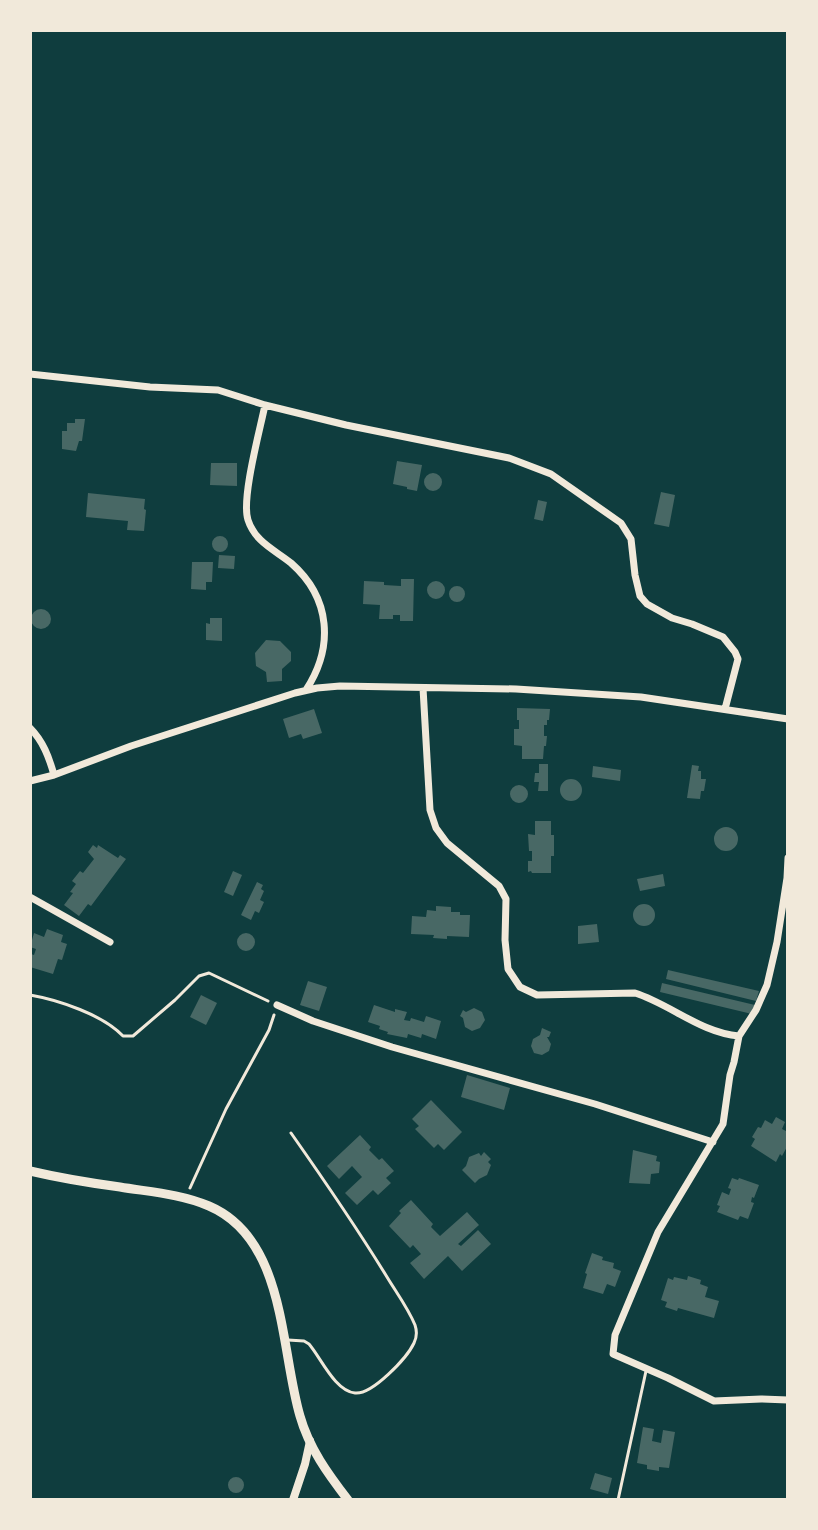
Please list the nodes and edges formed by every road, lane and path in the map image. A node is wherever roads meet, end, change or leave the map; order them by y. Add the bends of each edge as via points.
1 (30, 374) edge
2 (265, 405) junction
3 (423, 688) junction
4 (306, 690) junction
5 (725, 709) junction
6 (788, 719) edge
7 (30, 728) edge
8 (54, 775) junction
9 (30, 781) edge
10 (788, 858) edge
11 (30, 897) edge
12 (110, 942) dead end
13 (30, 995) edge
14 (277, 1005) junction
15 (739, 1036) junction
16 (291, 1133) dead end
17 (713, 1142) junction
18 (30, 1171) edge
19 (185, 1198) junction
20 (284, 1340) junction
21 (646, 1369) junction
22 (788, 1400) edge
23 (310, 1441) junction
24 (293, 1500) edge
25 (348, 1500) edge
26 (618, 1500) edge

1 - 2 street via 218,390
2 - 4 street via 247,491 248,519 266,546 293,564 314,589 323,614 322,661
2 - 5 street via 509,458 551,474 621,523 631,539 640,596 647,604 731,645 738,659
3 - 4 street
3 - 5 street via 641,697
3 - 15 street via 430,810 447,843 499,886 506,899 508,969 520,987 537,995 635,993 701,1025
4 - 8 street
5 - 6 street
7 - 8 street
8 - 9 street
10 - 15 street via 767,985
11 - 12 street
13 - 14 path via 64,1004 113,1026 123,1036 133,1036 199,976 209,973
14 - 17 street via 392,1047
14 - 19 path
15 - 17 street via 723,1124
16 - 20 lane via 360,1233 417,1333 395,1367 359,1393 335,1381 309,1344
17 - 21 street via 658,1232 615,1335 613,1354
18 - 19 main road
19 - 20 main road via 227,1217 255,1248 278,1302
20 - 23 main road via 300,1419
21 - 22 street via 714,1401
21 - 26 lane
23 - 24 street
23 - 25 main road

